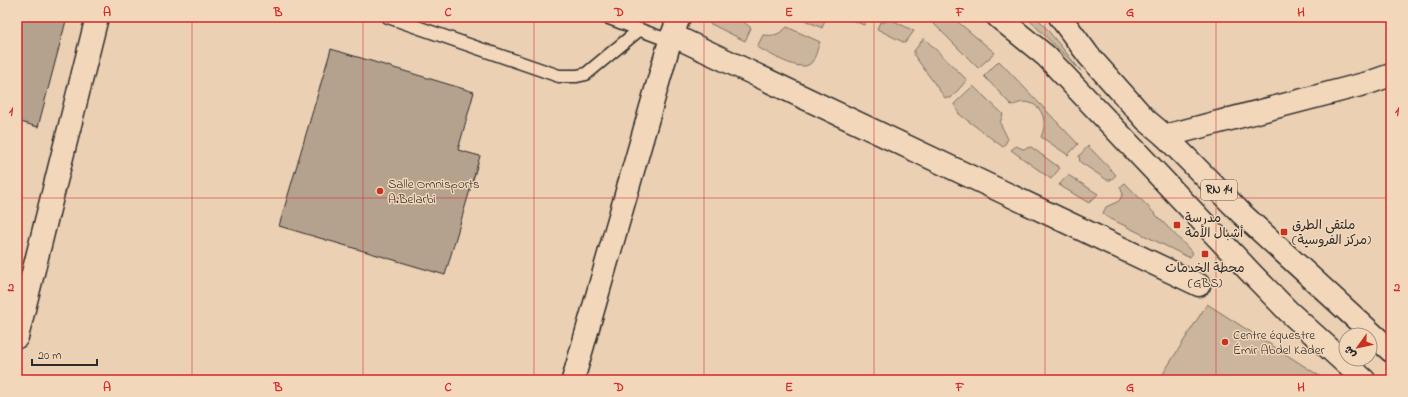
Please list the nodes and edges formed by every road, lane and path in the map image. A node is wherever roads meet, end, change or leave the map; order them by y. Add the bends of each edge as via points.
1 (97, 17) edge
2 (388, 17) edge
3 (606, 17) edge
4 (998, 17) edge
5 (1060, 17) edge
6 (639, 30) junction
7 (674, 31) edge
8 (1391, 75) edge
9 (1368, 83) junction
10 (1391, 89) edge
11 (1165, 136) junction
12 (1199, 285) dead end
13 (17, 337) edge
14 (1391, 351) edge
15 (573, 380) edge
16 (1364, 380) edge

1 - 13 main road
2 - 6 lane via 566,77 586,74
3 - 6 lane
4 - 16 main road, RN 14 via 1046,56 1252,274
5 - 11 main road, RN 14 via 1089,56 1146,120
6 - 7 lane
7 - 12 main road
7 - 15 main road
8 - 9 main road
9 - 10 main road
9 - 11 main road
11 - 14 main road, RN 14 via 1242,214

